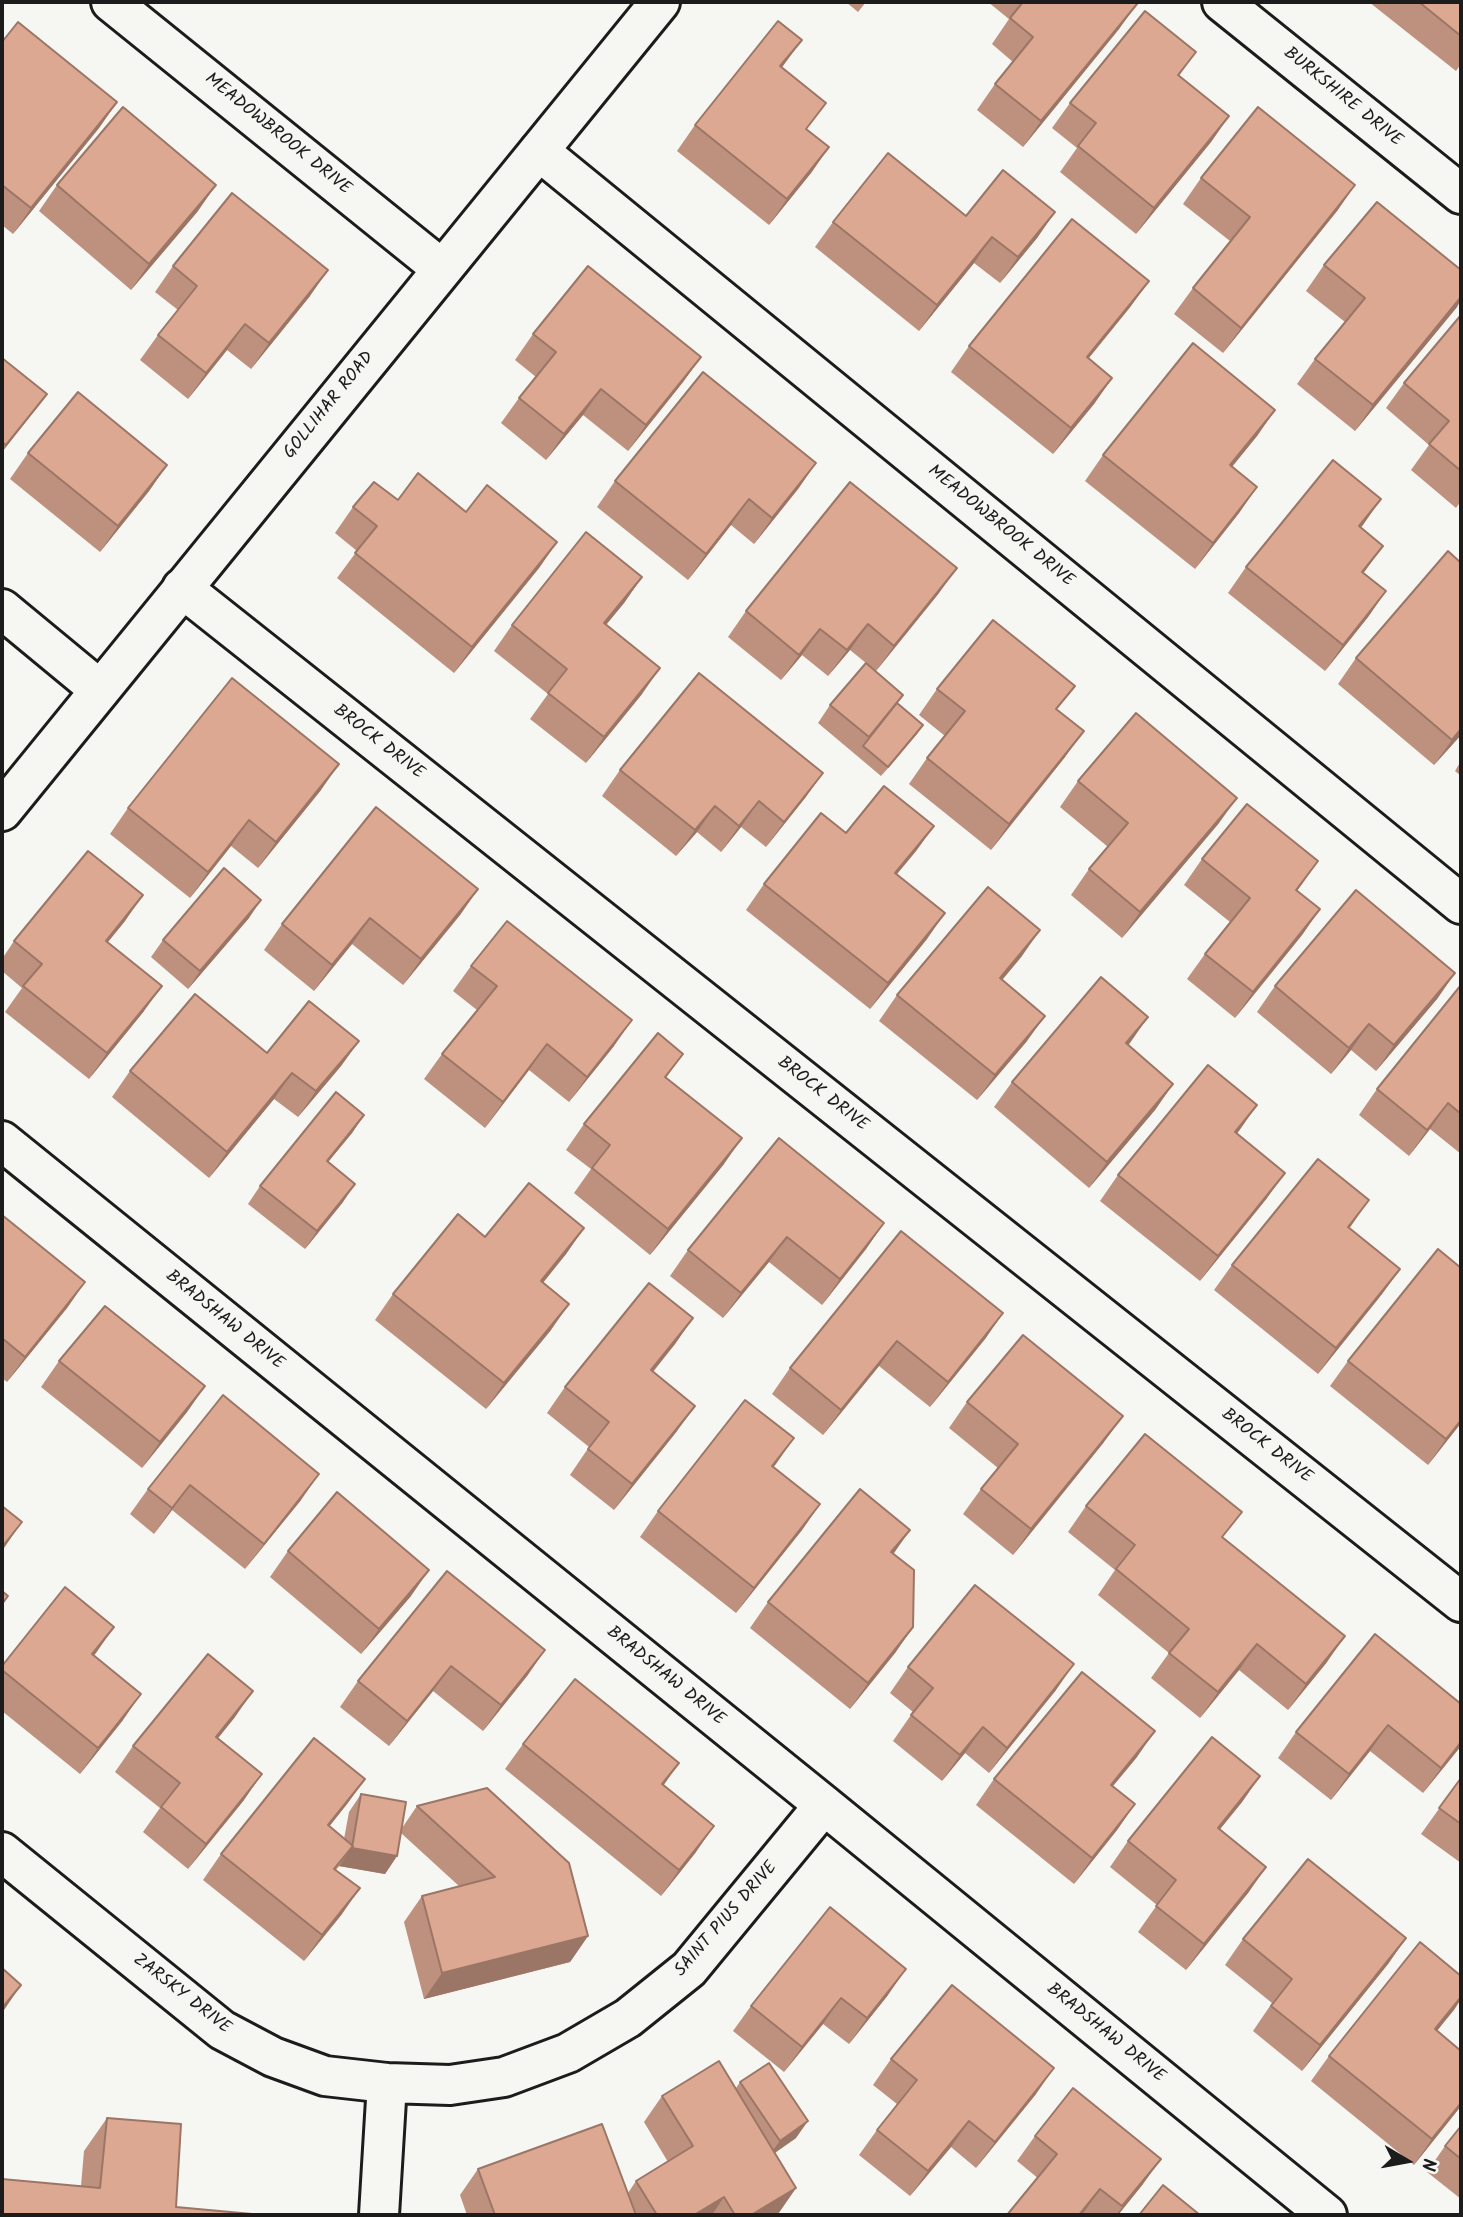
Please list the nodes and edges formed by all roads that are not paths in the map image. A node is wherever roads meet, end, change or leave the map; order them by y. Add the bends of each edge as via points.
1 (111, 2) edge
2 (660, 2) edge
3 (1222, 2) edge
4 (539, 151) junction
5 (1461, 194) edge
6 (442, 269) junction
7 (183, 587) junction
8 (2, 609) edge
9 (100, 690) junction
10 (2, 811) edge
11 (1461, 904) edge
12 (2, 1141) edge
13 (1461, 1602) edge
14 (824, 1805) junction
15 (2, 1852) edge
16 (387, 2083) junction
17 (379, 2215) edge
18 (1327, 2215) edge

1 - 6 street, MEADOWBROOK DRIVE
2 - 4 street, GOLLIHAR ROAD
3 - 5 street, BURKSHIRE DRIVE
4 - 6 street, GOLLIHAR ROAD
4 - 11 street, MEADOWBROOK DRIVE
6 - 7 street, GOLLIHAR ROAD
7 - 9 street, GOLLIHAR ROAD
7 - 13 street, BROCK DRIVE
8 - 9 street
9 - 10 street, GOLLIHAR ROAD
12 - 14 street, BRADSHAW DRIVE
14 - 16 street, SAINT PIUS DRIVE via 689,1969 628,2018 568,2053 504,2077 450,2085
14 - 18 street, BRADSHAW DRIVE
15 - 16 street, ZARSKY DRIVE via 222,2030 273,2057 325,2076
16 - 17 street

